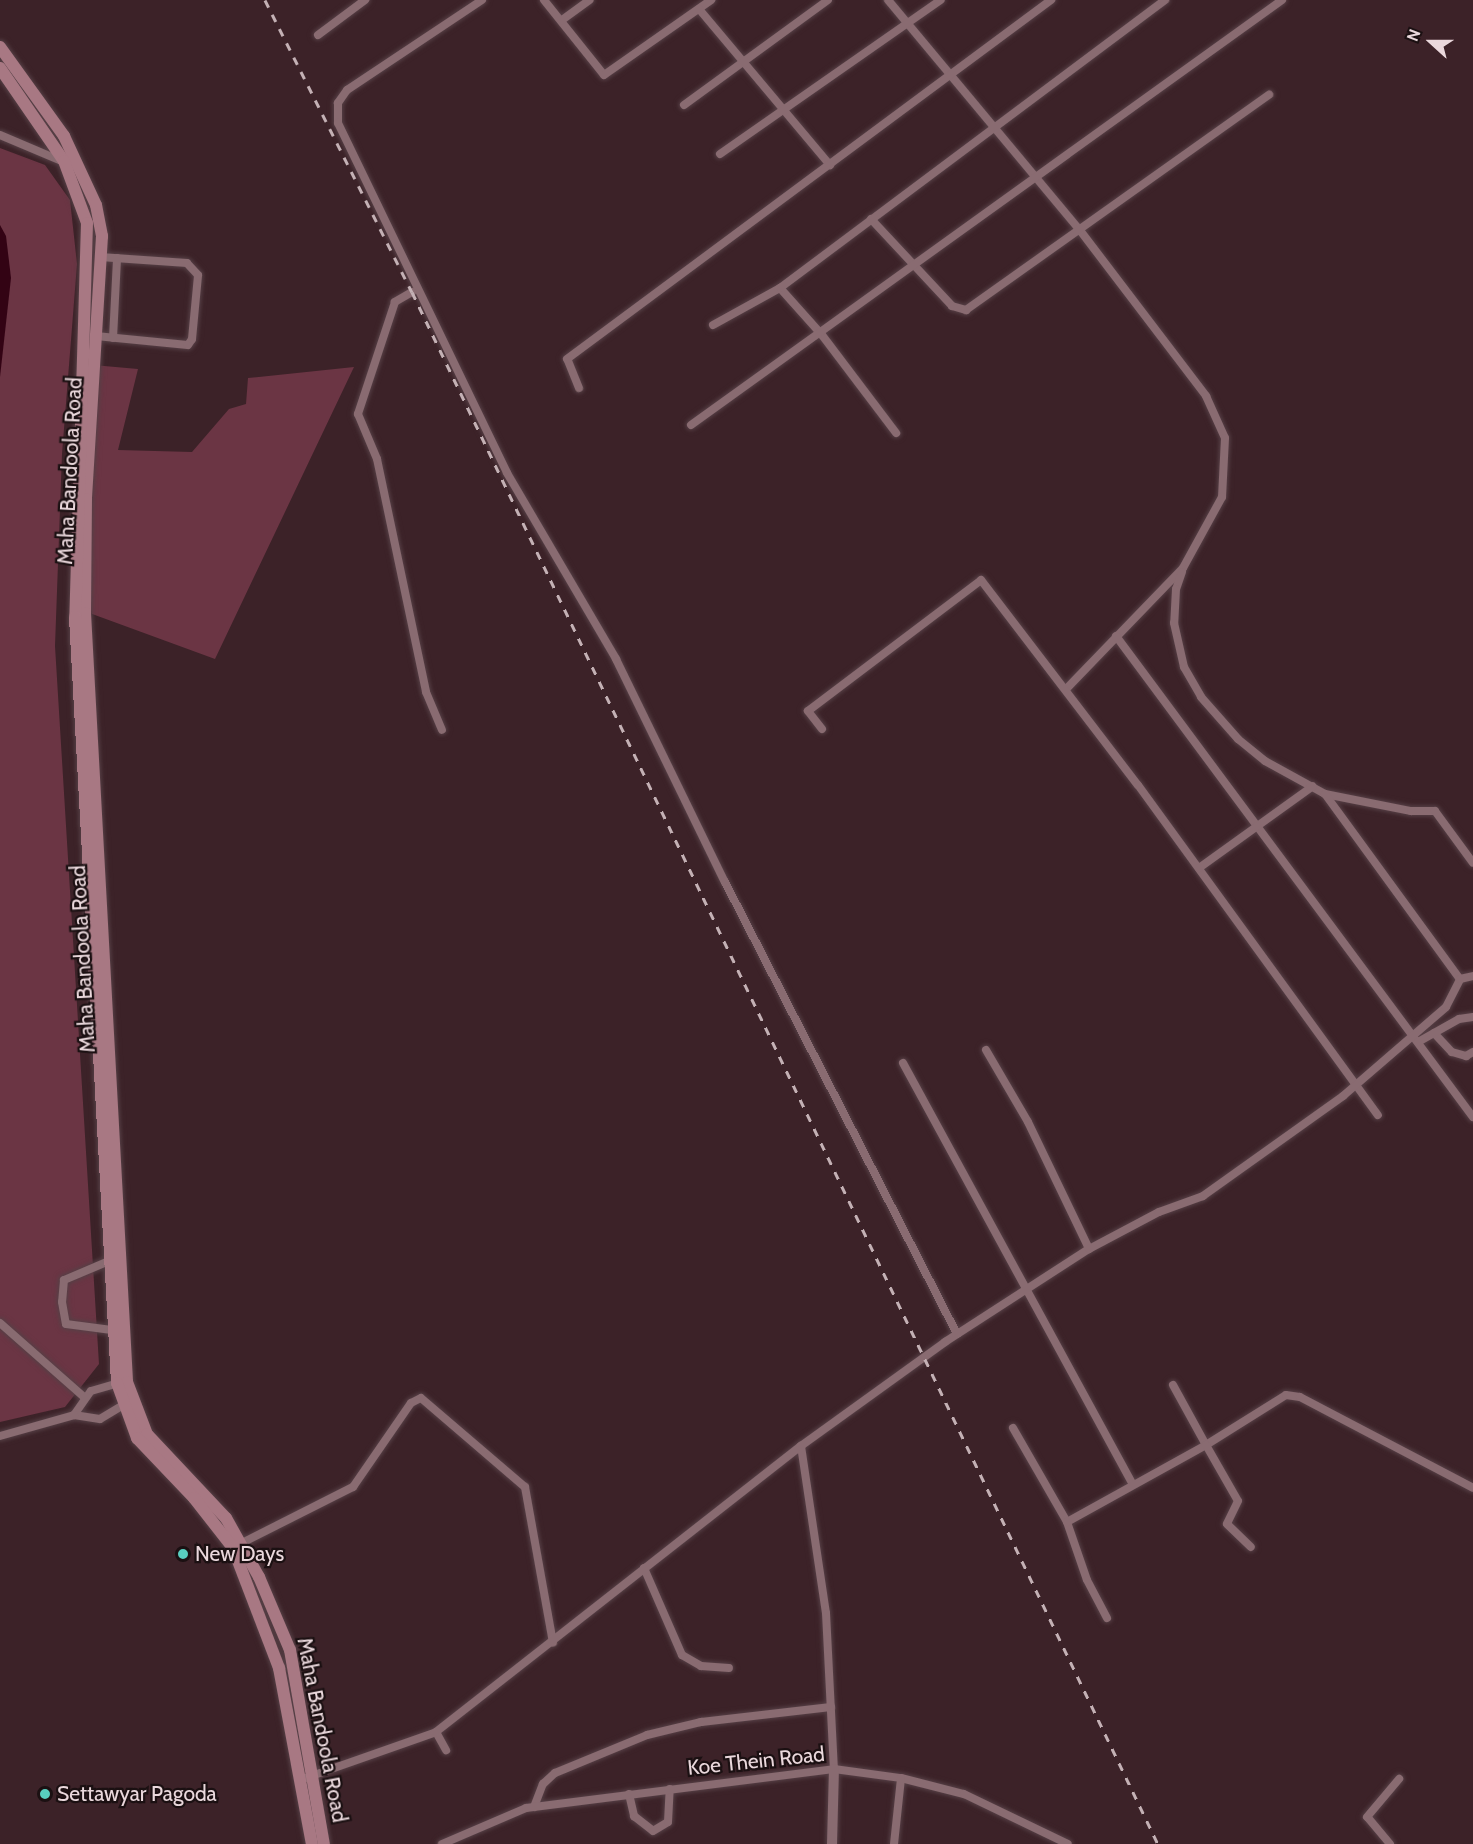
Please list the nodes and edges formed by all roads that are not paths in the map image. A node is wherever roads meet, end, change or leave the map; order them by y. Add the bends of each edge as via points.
1 (365, 0) edge
2 (482, 0) edge
3 (544, 0) edge
4 (590, 0) edge
5 (711, 0) edge
6 (828, 0) edge
7 (888, 0) edge
8 (940, 0) edge
9 (1051, 0) edge
10 (1165, 0) edge
11 (1282, 0) edge
12 (699, 9) junction
13 (562, 20) junction
14 (908, 24) junction
15 (318, 35) dead end
16 (0, 46) edge
17 (739, 61) junction
18 (0, 68) edge
19 (949, 74) junction
20 (1269, 95) dead end
21 (684, 105) dead end
22 (784, 109) junction
23 (993, 126) junction
24 (0, 135) edge
25 (720, 154) dead end
26 (64, 161) junction
27 (830, 165) junction
28 (81, 169) junction
29 (1035, 177) junction
30 (871, 219) junction
31 (1079, 229) junction
32 (100, 257) junction
33 (117, 258) junction
34 (913, 265) junction
35 (780, 288) junction
36 (412, 292) dead end
37 (713, 325) dead end
38 (822, 335) junction
39 (96, 336) junction
40 (113, 338) junction
41 (579, 387) dead end
42 (691, 425) dead end
43 (896, 433) dead end
44 (1183, 568) junction
45 (1116, 636) junction
46 (1066, 689) junction
47 (822, 729) dead end
48 (442, 730) dead end
49 (1313, 786) junction
50 (1325, 794) junction
51 (1257, 826) junction
52 (1473, 863) edge
53 (1199, 868) junction
54 (1473, 976) edge
55 (1460, 979) junction
56 (1473, 1017) edge
57 (1434, 1033) junction
58 (1415, 1039) junction
59 (986, 1050) dead end
60 (1473, 1052) edge
61 (903, 1063) dead end
62 (1356, 1085) junction
63 (1378, 1115) dead end
64 (1473, 1117) edge
65 (1089, 1249) junction
66 (109, 1262) junction
67 (1023, 1289) junction
68 (0, 1323) edge
69 (112, 1329) junction
70 (957, 1334) junction
71 (122, 1383) junction
72 (1173, 1385) dead end
73 (84, 1397) junction
74 (126, 1404) junction
75 (74, 1414) junction
76 (1013, 1428) dead end
77 (0, 1436) edge
78 (1206, 1445) junction
79 (801, 1446) junction
80 (1133, 1484) junction
81 (1473, 1488) edge
82 (1067, 1522) junction
83 (238, 1545) junction
84 (1251, 1547) dead end
85 (644, 1568) junction
86 (1107, 1618) dead end
87 (552, 1642) junction
88 (729, 1668) dead end
89 (831, 1707) junction
90 (436, 1732) junction
91 (446, 1750) dead end
92 (834, 1769) junction
93 (306, 1778) junction
94 (901, 1778) junction
95 (1399, 1779) dead end
96 (670, 1789) junction
97 (629, 1794) junction
98 (534, 1807) junction
99 (312, 1844) edge
100 (324, 1844) edge
101 (442, 1844) edge
102 (832, 1844) edge
103 (894, 1844) edge
104 (1068, 1844) edge
105 (1390, 1844) edge

1 - 15 street
2 - 70 street via 347,90 338,103 338,123 504,467 621,669 725,882
3 - 13 street
4 - 13 street
5 - 12 street
6 - 17 street
7 - 14 street
8 - 14 street
9 - 19 street
10 - 23 street
11 - 29 street
12 - 13 street via 604,75
12 - 17 street
14 - 19 street
14 - 22 street
16 - 28 main road, Maha Bandoola Road via 64,136
17 - 21 street
17 - 22 street
18 - 26 main road, Maha Bandoola Road
19 - 23 street
19 - 27 street
20 - 31 street
22 - 25 street
22 - 27 street
23 - 29 street
23 - 30 street
24 - 26 street
26 - 28 street
26 - 66 main road, Maha Bandoola Road via 83,207 89,244 74,566
27 - 41 street via 567,359
28 - 32 main road, Maha Bandoola Road via 100,223
29 - 31 street
29 - 34 street
30 - 34 street
30 - 35 street
31 - 34 street via 966,310 952,306
31 - 44 street via 1206,396 1225,438 1222,497
32 - 33 street
32 - 39 main road, Maha Bandoola Road
33 - 40 street
33 - 40 street via 187,263 198,275 192,339 188,345
34 - 38 street
35 - 37 street
35 - 38 street
36 - 48 street via 395,302 358,414 377,459 426,692
38 - 42 street
38 - 43 street
39 - 40 street
39 - 71 main road, Maha Bandoola Road via 85,613
44 - 45 street
44 - 49 street via 1176,589 1174,623 1185,667 1201,697 1231,732 1265,761
45 - 46 street
45 - 51 street
46 - 47 street via 981,580 808,711
46 - 53 street
49 - 50 street
49 - 51 street
50 - 52 street via 1411,811 1436,811
50 - 55 street
51 - 53 street
51 - 58 street
53 - 62 street
54 - 55 street
55 - 58 street via 1446,1006
56 - 57 street
57 - 58 street
57 - 60 street via 1452,1052 1466,1056
58 - 62 street
58 - 64 street
59 - 65 street via 1029,1122
61 - 67 street
62 - 63 street
62 - 65 street via 1203,1196 1159,1212
65 - 67 street
66 - 69 main road, Maha Bandoola Road
66 - 69 street via 64,1280 62,1302 66,1324
67 - 70 street
67 - 80 street via 1073,1367
68 - 73 street
69 - 71 main road, Maha Bandoola Road
70 - 79 street
71 - 73 street via 95,1388
71 - 74 main road, Maha Bandoola Road
72 - 78 street
73 - 75 street
74 - 75 street via 100,1419
74 - 83 main road, Maha Bandoola Road via 137,1438
75 - 77 street
76 - 82 street
78 - 80 street
78 - 81 street via 1286,1395 1300,1397
78 - 84 street via 1238,1501 1227,1524
79 - 85 street
79 - 89 street via 826,1613
80 - 82 street
82 - 86 street via 1087,1580
83 - 87 street via 352,1487 411,1402 421,1398 525,1488
83 - 93 main road, Maha Bandoola Road via 279,1668
85 - 87 street
85 - 88 street via 673,1644 682,1655 701,1666
87 - 90 street
89 - 92 street
89 - 98 street via 700,1722 647,1735 555,1773 543,1784
90 - 91 street
90 - 93 street
92 - 94 street, Koe Thein Road
92 - 96 street, Koe Thein Road
92 - 102 street
93 - 99 main road, Maha Bandoola Road
93 - 100 main road, Maha Bandoola Road
94 - 103 street
94 - 104 street, Koe Thein Road via 964,1794
95 - 105 street via 1367,1817
96 - 97 street, Koe Thein Road
96 - 97 street via 669,1821 653,1831 634,1816
97 - 98 street, Koe Thein Road
98 - 101 street, Koe Thein Road

